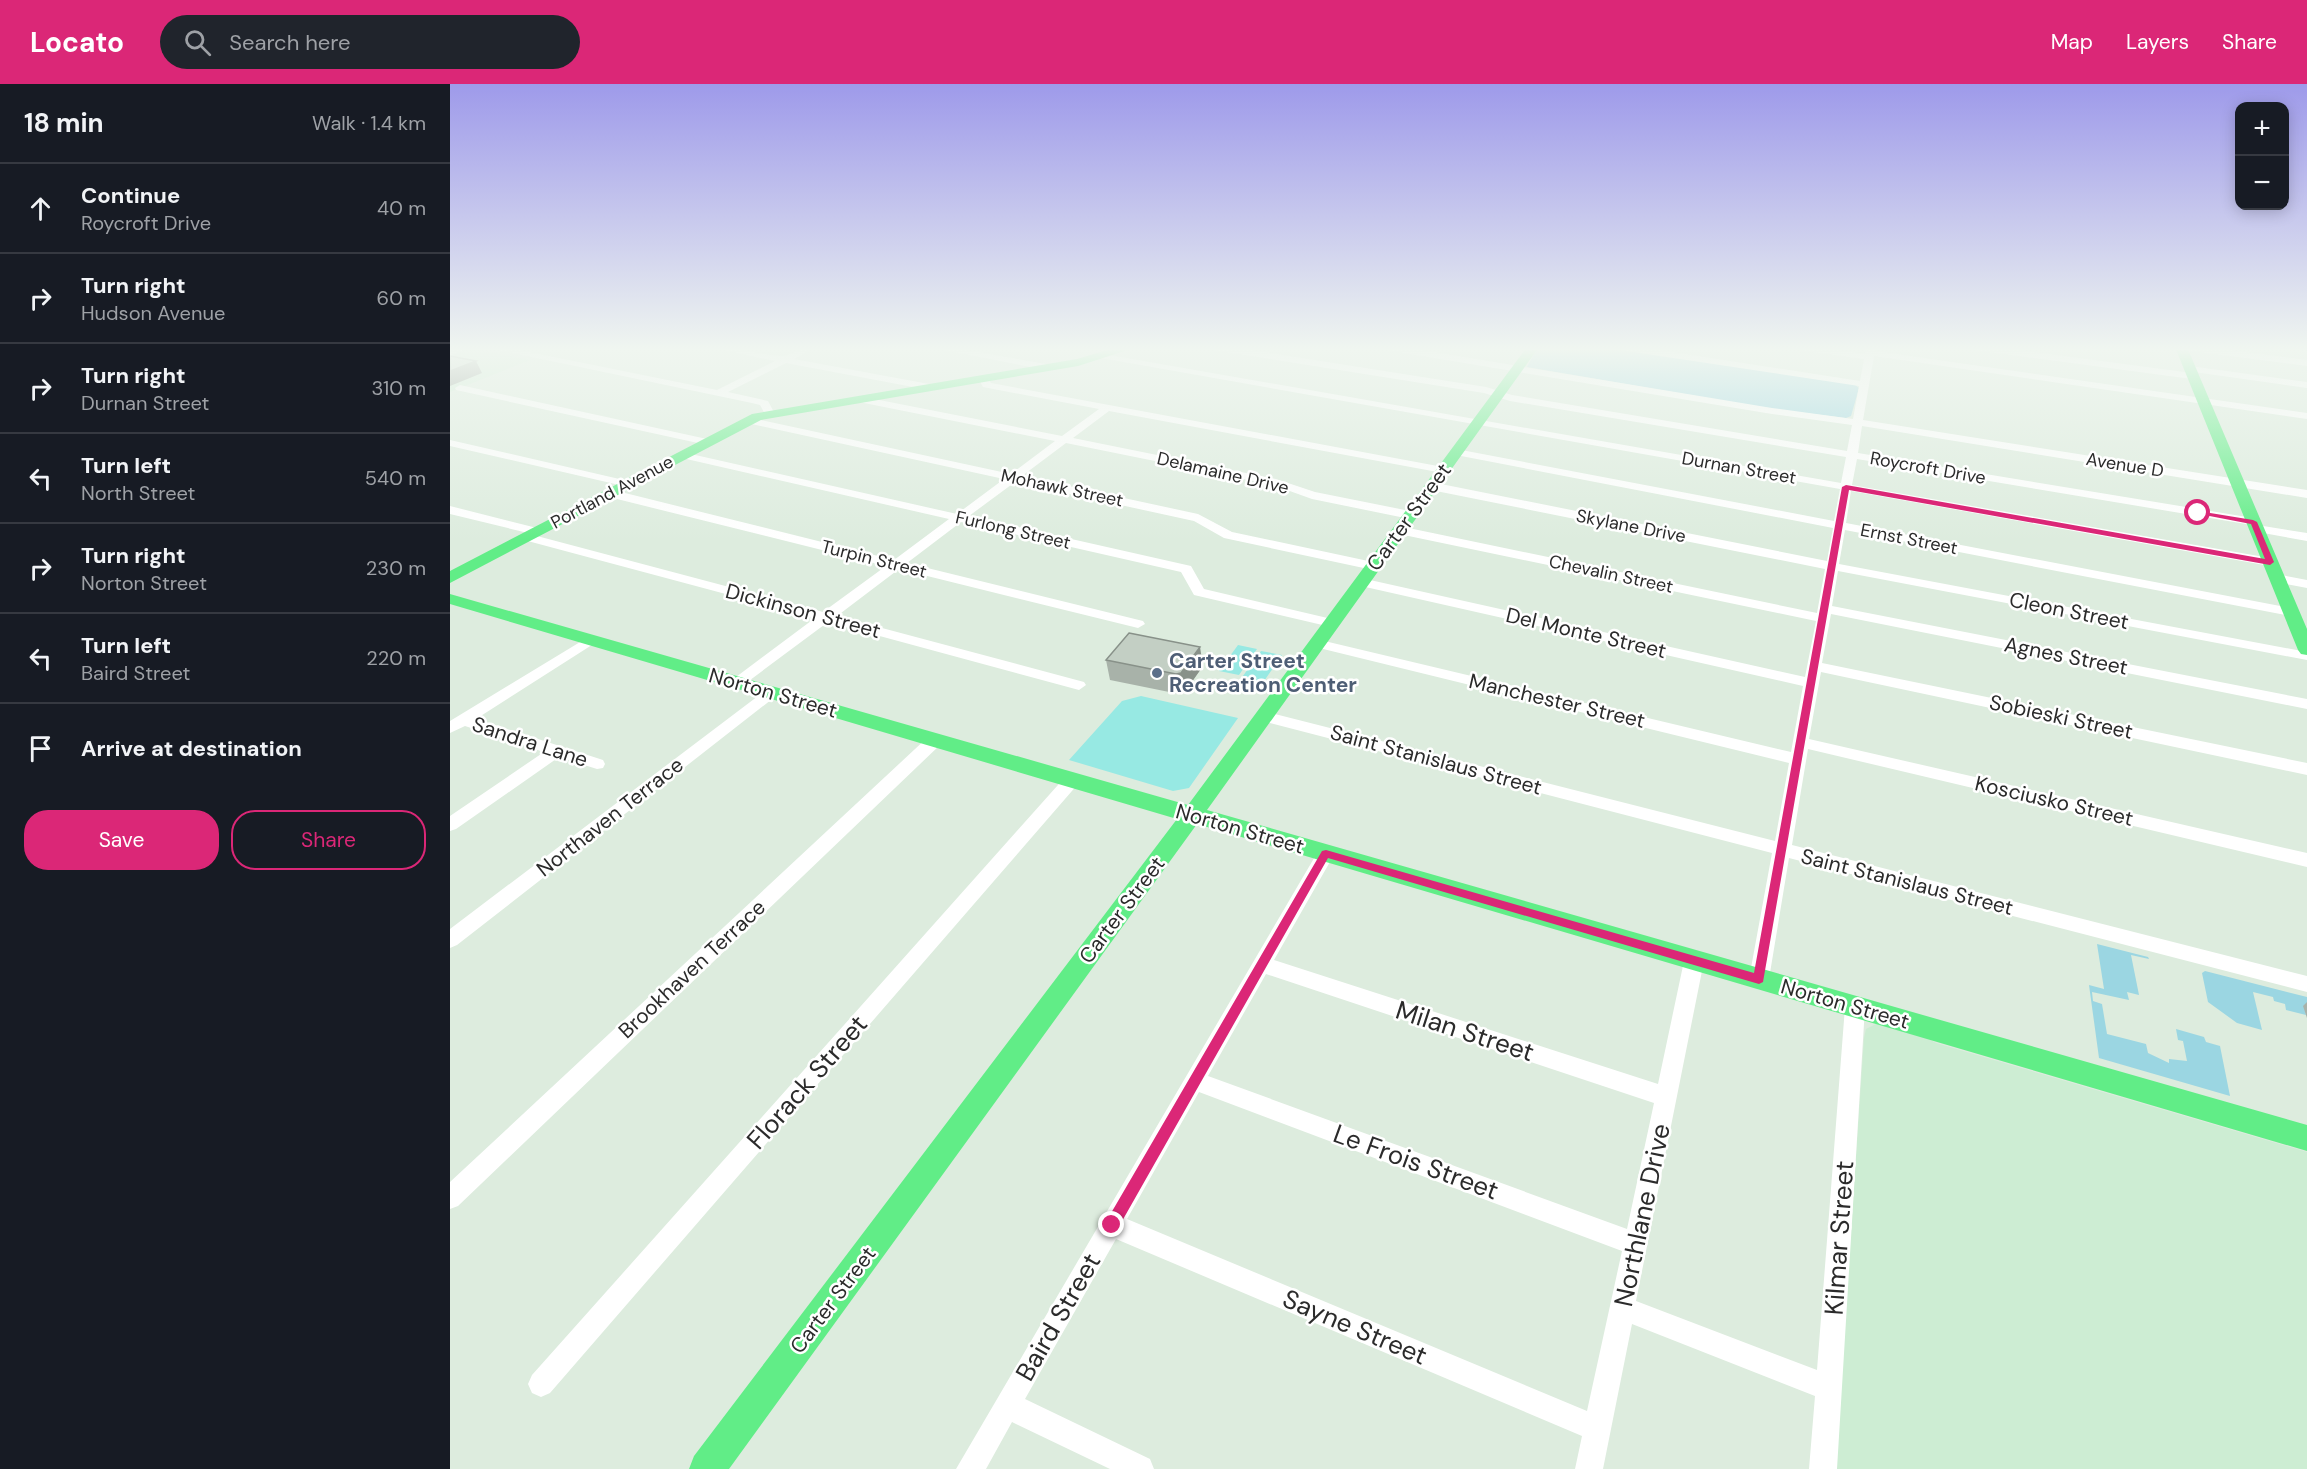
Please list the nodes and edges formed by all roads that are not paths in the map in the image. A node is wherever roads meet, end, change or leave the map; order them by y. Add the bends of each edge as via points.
1 (568, 412) edge
2 (784, 412) edge
3 (922, 412) edge
4 (1103, 412) edge
5 (1128, 412) edge
6 (1424, 412) edge
7 (1485, 412) edge
8 (1592, 412) edge
9 (1785, 412) edge
10 (1858, 412) edge
11 (2207, 412) edge
12 (2276, 412) edge
13 (770, 414) joint
14 (2307, 416) edge
15 (747, 420) junction
16 (1478, 421) junction
17 (1856, 422) junction
18 (1065, 440) junction
19 (450, 442) edge
20 (707, 442) junction
21 (1456, 452) junction
22 (682, 455) junction
23 (1851, 455) junction
24 (1443, 470) junction
25 (1013, 478) junction
26 (2237, 483) junction
27 (628, 484) junction
28 (1431, 486) junction
29 (1846, 487) junction
30 (609, 494) junction
31 (2307, 494) edge
32 (450, 510) edge
33 (1410, 515) junction
34 (959, 518) junction
35 (1838, 525) junction
36 (2255, 525) junction
37 (1399, 530) junction
38 (532, 534) junction
39 (2307, 537) edge
40 (896, 564) junction
41 (1373, 566) junction
42 (1832, 566) junction
43 (2273, 570) junction
44 (450, 578) edge
45 (1361, 582) junction
46 (2307, 584) edge
47 (450, 599) edge
48 (1823, 613) junction
49 (826, 617) junction
50 (2297, 619) edge
51 (1331, 623) junction
52 (1138, 624) dead end
53 (590, 640) junction
54 (1316, 643) junction
55 (2307, 651) edge
56 (2307, 656) edge
57 (1815, 666) junction
58 (736, 683) junction
59 (1812, 683) junction
60 (1079, 685) dead end
61 (771, 693) junction
62 (2307, 704) edge
63 (1263, 716) junction
64 (456, 724) edge
65 (935, 740) junction
66 (1799, 750) junction
67 (557, 751) junction
68 (597, 764) dead end
69 (2307, 769) edge
70 (1072, 780) junction
71 (1192, 815) junction
72 (450, 825) edge
73 (1780, 850) junction
74 (1326, 854) junction
75 (2307, 860) edge
76 (450, 940) edge
77 (1694, 961) junction
78 (1264, 965) junction
79 (1759, 979) junction
80 (2307, 984) edge
81 (1855, 1007) junction
82 (1196, 1081) junction
83 (1666, 1097) junction
84 (2307, 1138) edge
85 (450, 1198) edge
86 (1112, 1225) junction
87 (1635, 1244) junction
88 (1622, 1308) junction
89 (541, 1384) dead end
90 (1829, 1388) junction
91 (1007, 1405) junction
92 (1598, 1429) junction
93 (707, 1469) edge
94 (970, 1469) edge
95 (1140, 1469) edge
96 (1589, 1469) edge
97 (1824, 1469) edge

1 - 20 street
2 - 13 main road, Portland Avenue
3 - 18 street, Delamaine Drive
4 - 18 street
5 - 24 street
6 - 16 street, Durnan Street
7 - 16 main road, Carter Street
8 - 23 street, Roycroft Drive
9 - 17 street, Avenue D
10 - 17 street
11 - 26 main road
12 - 14 street
13 - 15 main road, Portland Avenue
15 - 20 main road, Portland Avenue
15 - 25 street, Mohawk Street
16 - 21 main road, Carter Street
16 - 29 street, Durnan Street
17 - 23 street
17 - 26 street, Avenue D
18 - 25 street
18 - 33 street, Delamaine Drive via 1276,482 1312,495
19 - 27 street
20 - 22 main road, Portland Avenue
21 - 24 main road, Carter Street
21 - 35 street, Ernst Street
22 - 27 main road, Portland Avenue
22 - 34 street, Furlong Street
23 - 29 street
23 - 36 street, Roycroft Drive
24 - 28 main road, Carter Street
25 - 34 street
25 - 41 street, Mohawk Street via 1198,518 1228,535
26 - 31 street, Avenue D
26 - 36 main road
27 - 30 main road, Portland Avenue
28 - 33 main road, Carter Street
28 - 42 street, Skylane Drive
29 - 35 street
29 - 43 street, Durnan Street
30 - 38 main road, Portland Avenue
30 - 40 street, Turpin Street
32 - 38 street, Dickinson Street
33 - 37 main road, Carter Street
34 - 40 street
34 - 51 street, Furlong Street via 1186,569 1199,592
35 - 42 street
35 - 50 street, Ernst Street
36 - 39 street, Roycroft Drive
36 - 43 main road
37 - 41 main road, Carter Street
37 - 48 street, Chevalin Street
38 - 44 main road, Portland Avenue
38 - 49 street, Dickinson Street
40 - 49 street
40 - 52 street, Turpin Street
41 - 45 main road, Carter Street
42 - 48 street
42 - 56 street, Cleon Street
43 - 46 street, Durnan Street
43 - 50 main road
45 - 51 main road, Carter Street
45 - 59 street, Del Monte Street
47 - 53 main road, Norton Street
48 - 57 street
48 - 62 street, Agnes Street
49 - 58 street
49 - 60 street, Dickinson Street
50 - 55 main road
51 - 54 main road, Carter Street
53 - 58 main road, Norton Street
53 - 64 street
54 - 63 main road, Carter Street
54 - 66 street, Manchester Street
57 - 59 street
57 - 69 street, Sobieski Street
58 - 61 main road, Norton Street
59 - 66 street
61 - 65 main road, Norton Street
61 - 76 street, Northaven Terrace
63 - 71 main road, Carter Street
63 - 73 street, Saint Stanislaus Street
64 - 67 street, Sandra Lane
65 - 70 main road, Norton Street
65 - 85 street, Brookhaven Terrace
66 - 73 street
66 - 75 street, Kosciusko Street
67 - 68 street, Sandra Lane
67 - 72 street
70 - 71 main road, Norton Street
70 - 89 street, Florack Street
71 - 74 main road, Norton Street
71 - 93 main road, Carter Street
73 - 79 street
73 - 80 street, Saint Stanislaus Street
74 - 77 main road, Norton Street
74 - 78 street, Baird Street
77 - 79 main road, Norton Street
77 - 83 street, Northlane Drive
78 - 82 street, Baird Street
78 - 83 street, Milan Street
79 - 81 main road, Norton Street
81 - 84 main road, Norton Street
81 - 90 street, Kilmar Street
82 - 86 street, Baird Street
82 - 87 street, Le Frois Street
83 - 87 street, Northlane Drive
86 - 91 street, Baird Street
86 - 92 street, Sayne Street
87 - 88 street, Northlane Drive
88 - 90 street
88 - 92 street, Northlane Drive
90 - 97 street, Kilmar Street
91 - 94 street, Baird Street
91 - 95 street
92 - 96 street, Northlane Drive

